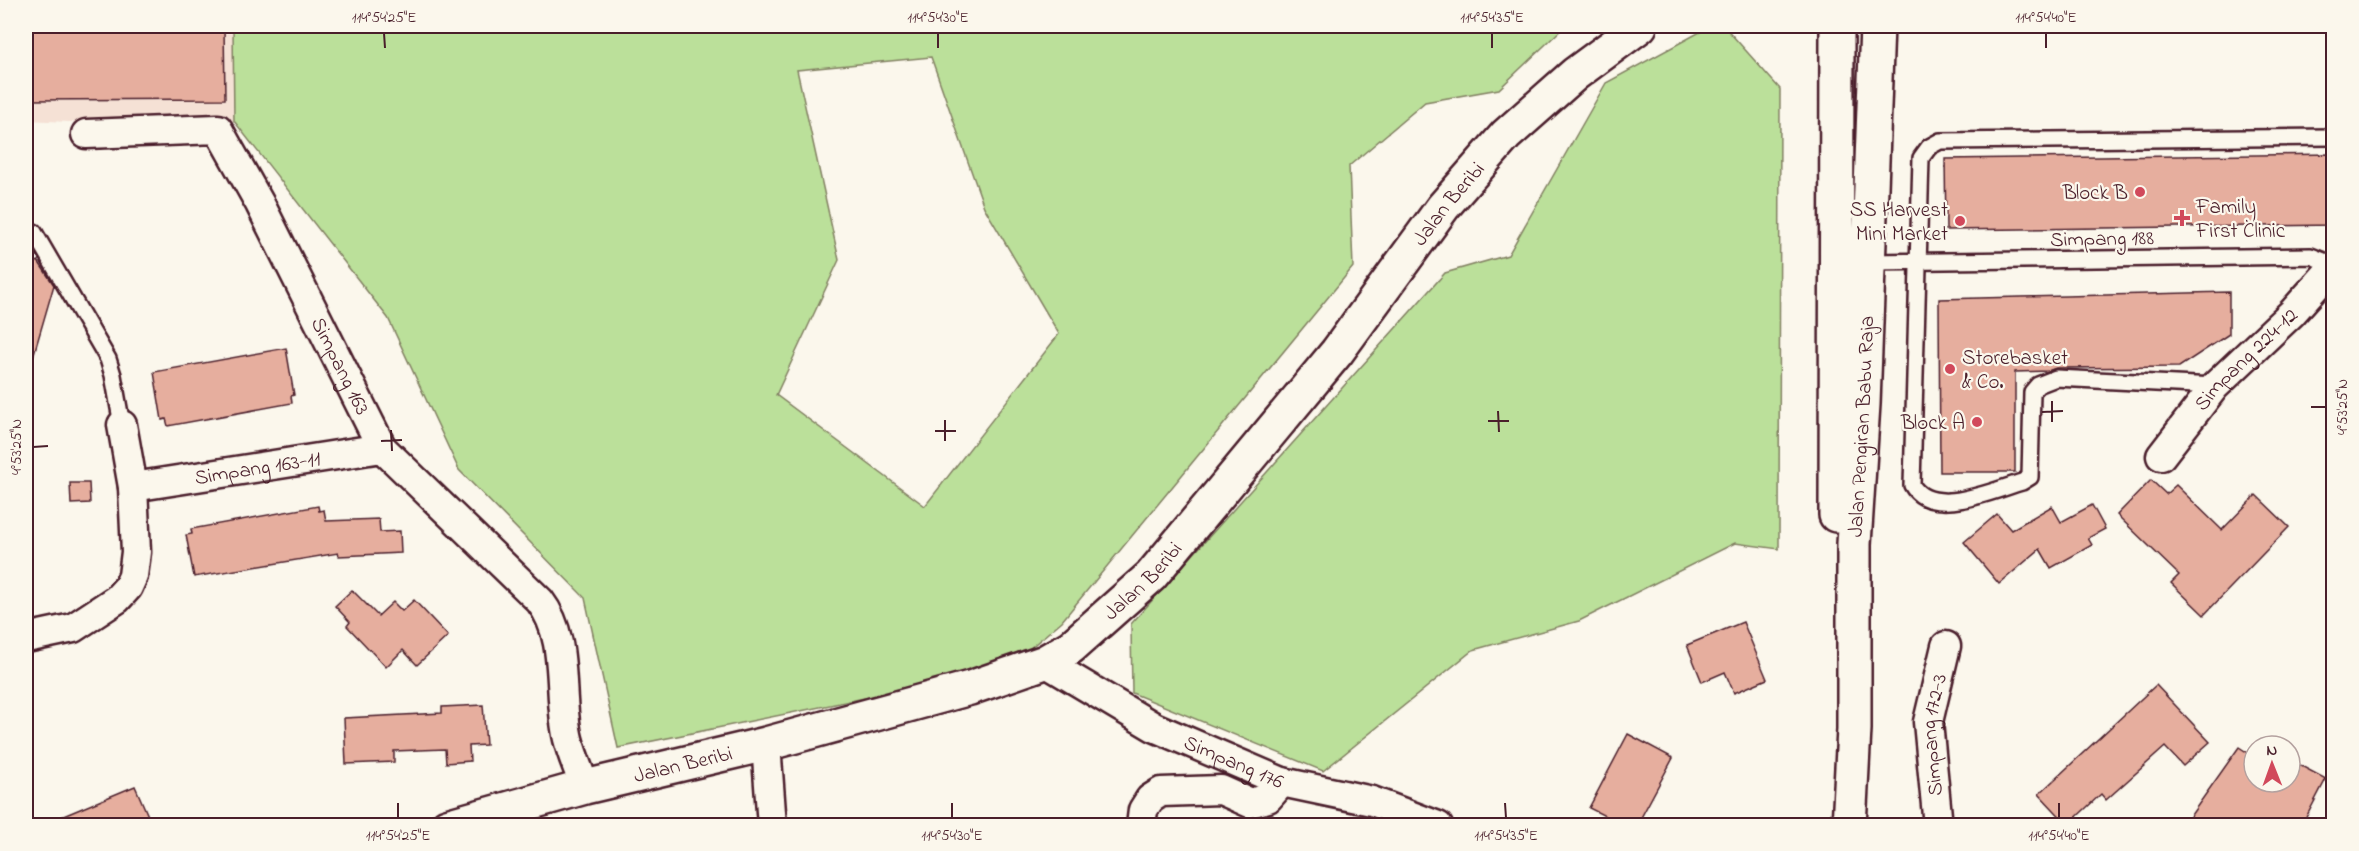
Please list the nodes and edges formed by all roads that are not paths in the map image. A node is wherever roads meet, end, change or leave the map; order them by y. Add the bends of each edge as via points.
1 (1640, 26) edge
2 (1817, 26) edge
3 (1837, 26) edge
4 (1879, 31) edge
5 (86, 134) dead end
6 (2334, 136) edge
7 (1837, 182) junction
8 (34, 232) dead end
9 (1917, 261) junction
10 (1869, 262) junction
11 (2334, 266) edge
12 (2215, 386) junction
13 (122, 425) joint
14 (382, 448) junction
15 (2161, 456) dead end
16 (133, 487) junction
17 (26, 638) edge
18 (1946, 646) dead end
19 (1045, 662) junction
20 (766, 744) junction
21 (1282, 782) junction
22 (585, 787) junction
23 (447, 825) edge
24 (772, 825) edge
25 (1141, 825) edge
26 (1438, 825) edge
27 (1842, 825) edge
28 (1849, 825) edge
29 (1938, 825) edge

1 - 19 main road, Jalan Beribi via 1575,74 1506,135 1443,207 1337,352 1151,576 1071,647
2 - 7 main road
3 - 7 main road, Jalan Pengiran Babu Raja
4 - 10 main road, Jalan Pengiran Babu Raja
5 - 14 street, Simpang 163 via 218,129 260,204
6 - 9 lane via 1940,141 1921,158
7 - 27 main road, Jalan Pengiran Babu Raja via 1834,728
8 - 13 lane via 108,359
9 - 10 lane, Simpang 188
9 - 11 lane, Simpang 188 via 2312,256
9 - 12 lane via 1912,485 1926,499 1959,501 2030,477 2032,392 2038,385 2056,378
10 - 28 main road, Jalan Pengiran Babu Raja via 1854,544 1854,729
11 - 12 street, Simpang 224-12 via 2292,313
12 - 15 street, Simpang 224-12
13 - 16 street
14 - 16 street, Simpang 163-11
14 - 22 street, Simpang 163 via 549,613 555,626 561,667 567,738
16 - 17 street via 136,552 128,587 117,599 73,628
18 - 29 street, Simpang 172-3 via 1928,722
19 - 20 main road, Jalan Beribi via 970,688
19 - 21 street, Simpang 176 via 1154,727
20 - 22 main road, Jalan Beribi
20 - 24 street
21 - 25 street via 1268,798 1250,803 1221,790 1161,792 1143,810
21 - 26 street, Simpang 176 via 1372,801
22 - 23 main road, Jalan Beribi

